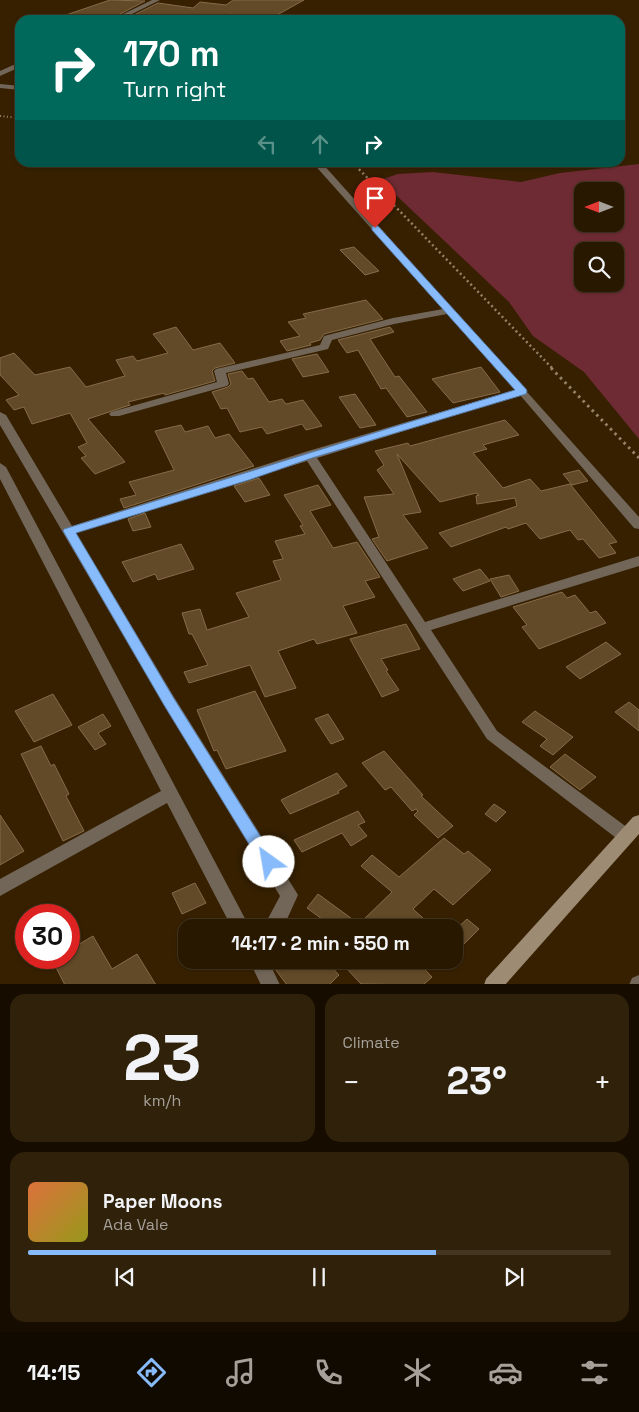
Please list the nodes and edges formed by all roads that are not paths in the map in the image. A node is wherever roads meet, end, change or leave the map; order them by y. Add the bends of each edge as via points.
1 (157, 0) edge
2 (125, 15) edge
3 (15, 66) edge
4 (0, 74) edge
5 (0, 86) edge
6 (15, 88) edge
7 (320, 167) edge
8 (450, 311) junction
9 (522, 391) junction
10 (115, 414) dead end
11 (0, 415) edge
12 (308, 455) junction
13 (0, 467) edge
14 (639, 525) edge
15 (69, 531) junction
16 (639, 561) edge
17 (422, 628) junction
18 (172, 792) junction
19 (639, 822) edge
20 (626, 836) junction
21 (0, 888) edge
22 (237, 919) edge
23 (278, 919) edge
24 (263, 969) edge
25 (271, 984) edge
26 (493, 984) edge

1 - 2 street
3 - 4 street
5 - 6 street
7 - 8 street
8 - 9 street
8 - 10 street via 328,338 324,347 220,371 223,384
9 - 12 street
9 - 14 street
11 - 15 street
12 - 15 street
12 - 17 street
13 - 18 street
15 - 23 street via 168,701 289,895
16 - 17 street
17 - 20 street via 492,735
18 - 21 street
18 - 22 street
19 - 20 street
20 - 26 street
24 - 25 street

